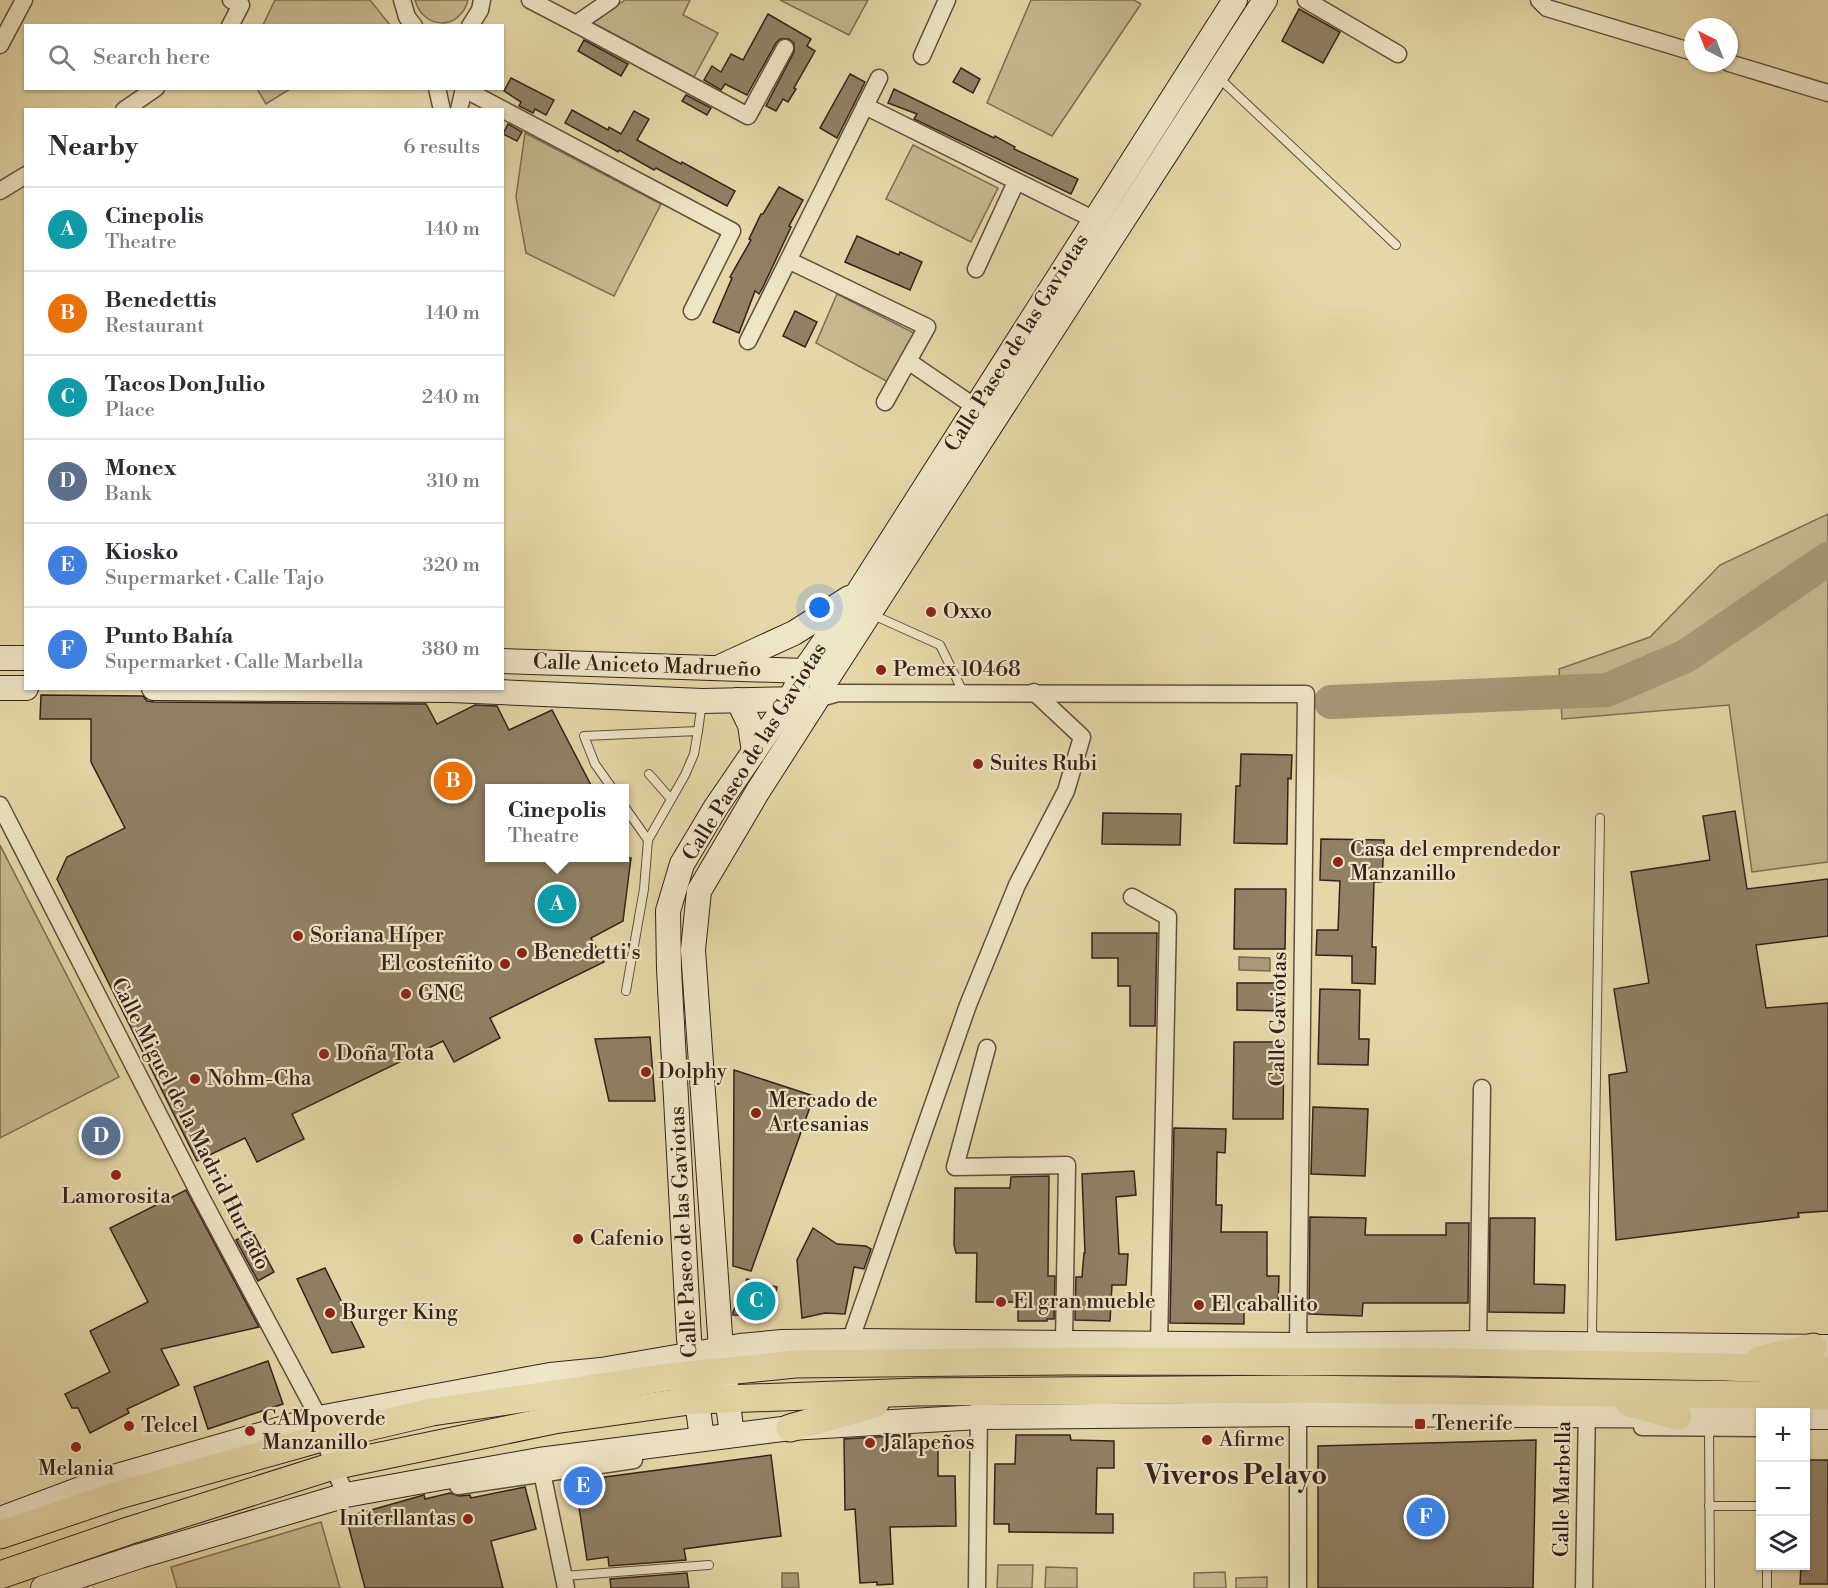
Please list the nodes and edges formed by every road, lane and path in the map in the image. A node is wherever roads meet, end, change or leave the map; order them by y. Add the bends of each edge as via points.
1 (24, 0) edge
2 (231, 0) edge
3 (530, 0) edge
4 (611, 0) edge
5 (947, 0) edge
6 (1235, 0) edge
7 (1265, 0) edge
8 (1306, 0) edge
9 (1539, 0) edge
10 (399, 3) edge
11 (231, 24) edge
12 (413, 24) edge
13 (576, 24) junction
14 (0, 45) edge
15 (785, 48) dead end
16 (1684, 49) edge
17 (1398, 54) dead end
18 (922, 56) dead end
19 (1738, 66) edge
20 (1218, 77) junction
21 (879, 78) dead end
22 (153, 90) edge
23 (437, 90) edge
24 (464, 90) edge
25 (466, 90) edge
26 (1828, 93) edge
27 (865, 106) junction
28 (127, 108) edge
29 (441, 108) edge
30 (459, 108) edge
31 (500, 108) edge
32 (504, 110) edge
33 (24, 175) edge
34 (1016, 182) junction
35 (0, 191) edge
36 (1095, 220) junction
37 (1395, 245) dead end
38 (790, 261) junction
39 (976, 269) dead end
40 (692, 311) dead end
41 (748, 341) dead end
42 (908, 361) junction
43 (885, 402) dead end
44 (985, 414) junction
45 (859, 591) junction
46 (870, 613) junction
47 (0, 658) edge
48 (24, 658) edge
49 (504, 661) edge
50 (719, 667) junction
51 (804, 672) junction
52 (0, 688) edge
53 (24, 688) edge
54 (473, 690) edge
55 (828, 690) junction
56 (1034, 692) junction
57 (963, 693) junction
58 (790, 699) junction
59 (738, 700) junction
60 (702, 701) junction
61 (698, 731) junction
62 (754, 752) junction
63 (649, 774) dead end
64 (609, 784) edge
65 (671, 799) junction
66 (0, 805) edge
67 (629, 813) edge
68 (1600, 818) dead end
69 (648, 840) junction
70 (1132, 897) dead end
71 (626, 990) dead end
72 (987, 1048) dead end
73 (1482, 1088) dead end
74 (854, 1341) junction
75 (1064, 1341) junction
76 (1478, 1343) junction
77 (1159, 1344) junction
78 (1298, 1345) junction
79 (1602, 1346) junction
80 (1821, 1347) edge
81 (723, 1360) junction
82 (1693, 1366) junction
83 (1726, 1367) junction
84 (1828, 1371) edge
85 (694, 1376) junction
86 (917, 1392) junction
87 (1828, 1396) edge
88 (728, 1398) junction
89 (979, 1411) junction
90 (1587, 1412) junction
91 (1678, 1416) joint
92 (1756, 1417) edge
93 (1810, 1417) edge
94 (1828, 1417) edge
95 (1298, 1419) junction
96 (1709, 1422) junction
97 (322, 1427) junction
98 (1756, 1427) edge
99 (790, 1428) junction
100 (1810, 1428) edge
101 (1828, 1428) edge
102 (732, 1435) junction
103 (702, 1439) junction
104 (333, 1466) junction
105 (541, 1467) junction
106 (345, 1495) junction
107 (1709, 1506) junction
108 (1756, 1506) edge
109 (0, 1519) edge
110 (0, 1535) edge
111 (709, 1565) dead end
112 (1767, 1570) edge
113 (0, 1575) edge
114 (565, 1582) edge
115 (43, 1588) edge
116 (78, 1588) edge
117 (976, 1588) edge
118 (1298, 1588) edge
119 (1584, 1588) edge
120 (1710, 1588) edge
121 (1767, 1588) edge

1 - 14 street
2 - 11 street via 241,5
3 - 13 street
4 - 13 street
5 - 18 street
6 - 36 main road, Calle Paseo de las Gaviotas
7 - 20 main road, Calle Paseo de las Gaviotas
8 - 17 street
9 - 16 street via 1547,8
10 - 12 street
13 - 15 street via 748,116
19 - 26 street
20 - 37 lane
20 - 44 main road, Calle Paseo de las Gaviotas
21 - 27 street
22 - 28 street
23 - 29 street
24 - 30 street
25 - 31 street
27 - 34 street
27 - 38 street
32 - 40 street via 732,231
33 - 35 street
34 - 36 street
34 - 39 street
36 - 44 main road, Calle Paseo de las Gaviotas
38 - 41 street
38 - 42 street via 927,327
42 - 43 street
42 - 44 street
44 - 45 main road, Calle Paseo de las Gaviotas
44 - 46 main road, Calle Paseo de las Gaviotas
45 - 50 main road via 794,633
45 - 51 main road, Calle Paseo de las Gaviotas
46 - 55 main road, Calle Paseo de las Gaviotas
46 - 57 lane via 940,645
47 - 48 main road
49 - 50 main road, Calle Aniceto Madrueño
50 - 51 main road, Calle Aniceto Madrueño
51 - 55 main road, Calle Aniceto Madrueño
51 - 58 main road, Calle Paseo de las Gaviotas
52 - 53 main road
54 - 60 main road, Calle Aniceto Madrueño
55 - 57 street
55 - 58 main road, Calle Aniceto Madrueño
55 - 81 main road, Calle Paseo de las Gaviotas via 758,790 699,891 693,950
56 - 57 street
56 - 74 street via 1082,737 1066,791 1017,885 968,1005 854,1330
56 - 78 street, Calle Gaviotas via 1306,694
58 - 59 main road, Calle Aniceto Madrueño
58 - 62 main road, Calle Paseo de las Gaviotas
59 - 60 main road, Calle Aniceto Madrueño
59 - 62 main road via 750,725
60 - 61 lane
61 - 64 lane via 584,736
61 - 65 lane via 694,754
62 - 85 main road, Calle Paseo de las Gaviotas via 682,864 668,910 688,1328
63 - 65 lane
65 - 69 lane
66 - 97 street, Calle Miguel de la Madrid Hurtado
67 - 69 lane
68 - 79 lane via 1592,1332
69 - 71 lane via 644,889
70 - 77 street via 1168,917
72 - 75 street via 955,1167 1067,1165
73 - 76 street
74 - 75 main road
74 - 81 main road via 782,1342
75 - 77 main road
76 - 78 main road
76 - 79 main road
77 - 78 main road
79 - 80 main road
79 - 82 main road
80 - 83 main road
81 - 82 main road via 795,1364 1455,1362
81 - 85 main road
81 - 88 main road, Calle Paseo de las Gaviotas
82 - 83 main road
83 - 84 main road
85 - 88 main road
85 - 97 main road
85 - 103 main road, Calle Paseo de las Gaviotas
85 - 104 main road via 554,1420
86 - 88 main road
86 - 89 main road
86 - 99 main road
87 - 90 main road
88 - 102 main road, Calle Paseo de las Gaviotas
89 - 90 main road via 1296,1389
89 - 95 main road
89 - 99 main road
89 - 105 street
89 - 117 street
90 - 91 main road
90 - 95 main road
90 - 96 street
90 - 119 street, Calle Marbella
91 - 96 main road
92 - 96 main road
93 - 94 main road
95 - 118 street
96 - 98 street
96 - 107 lane
97 - 104 street, Calle Miguel de la Madrid Hurtado
97 - 109 main road via 110,1478
97 - 110 main road
99 - 102 main road
100 - 101 street
102 - 103 main road
103 - 105 main road
104 - 106 street, Calle Miguel de la Madrid Hurtado
104 - 113 main road
105 - 106 main road
105 - 114 street
105 - 116 street via 349,1504
106 - 115 main road
107 - 108 lane
107 - 120 lane
111 - 114 lane
112 - 121 lane

